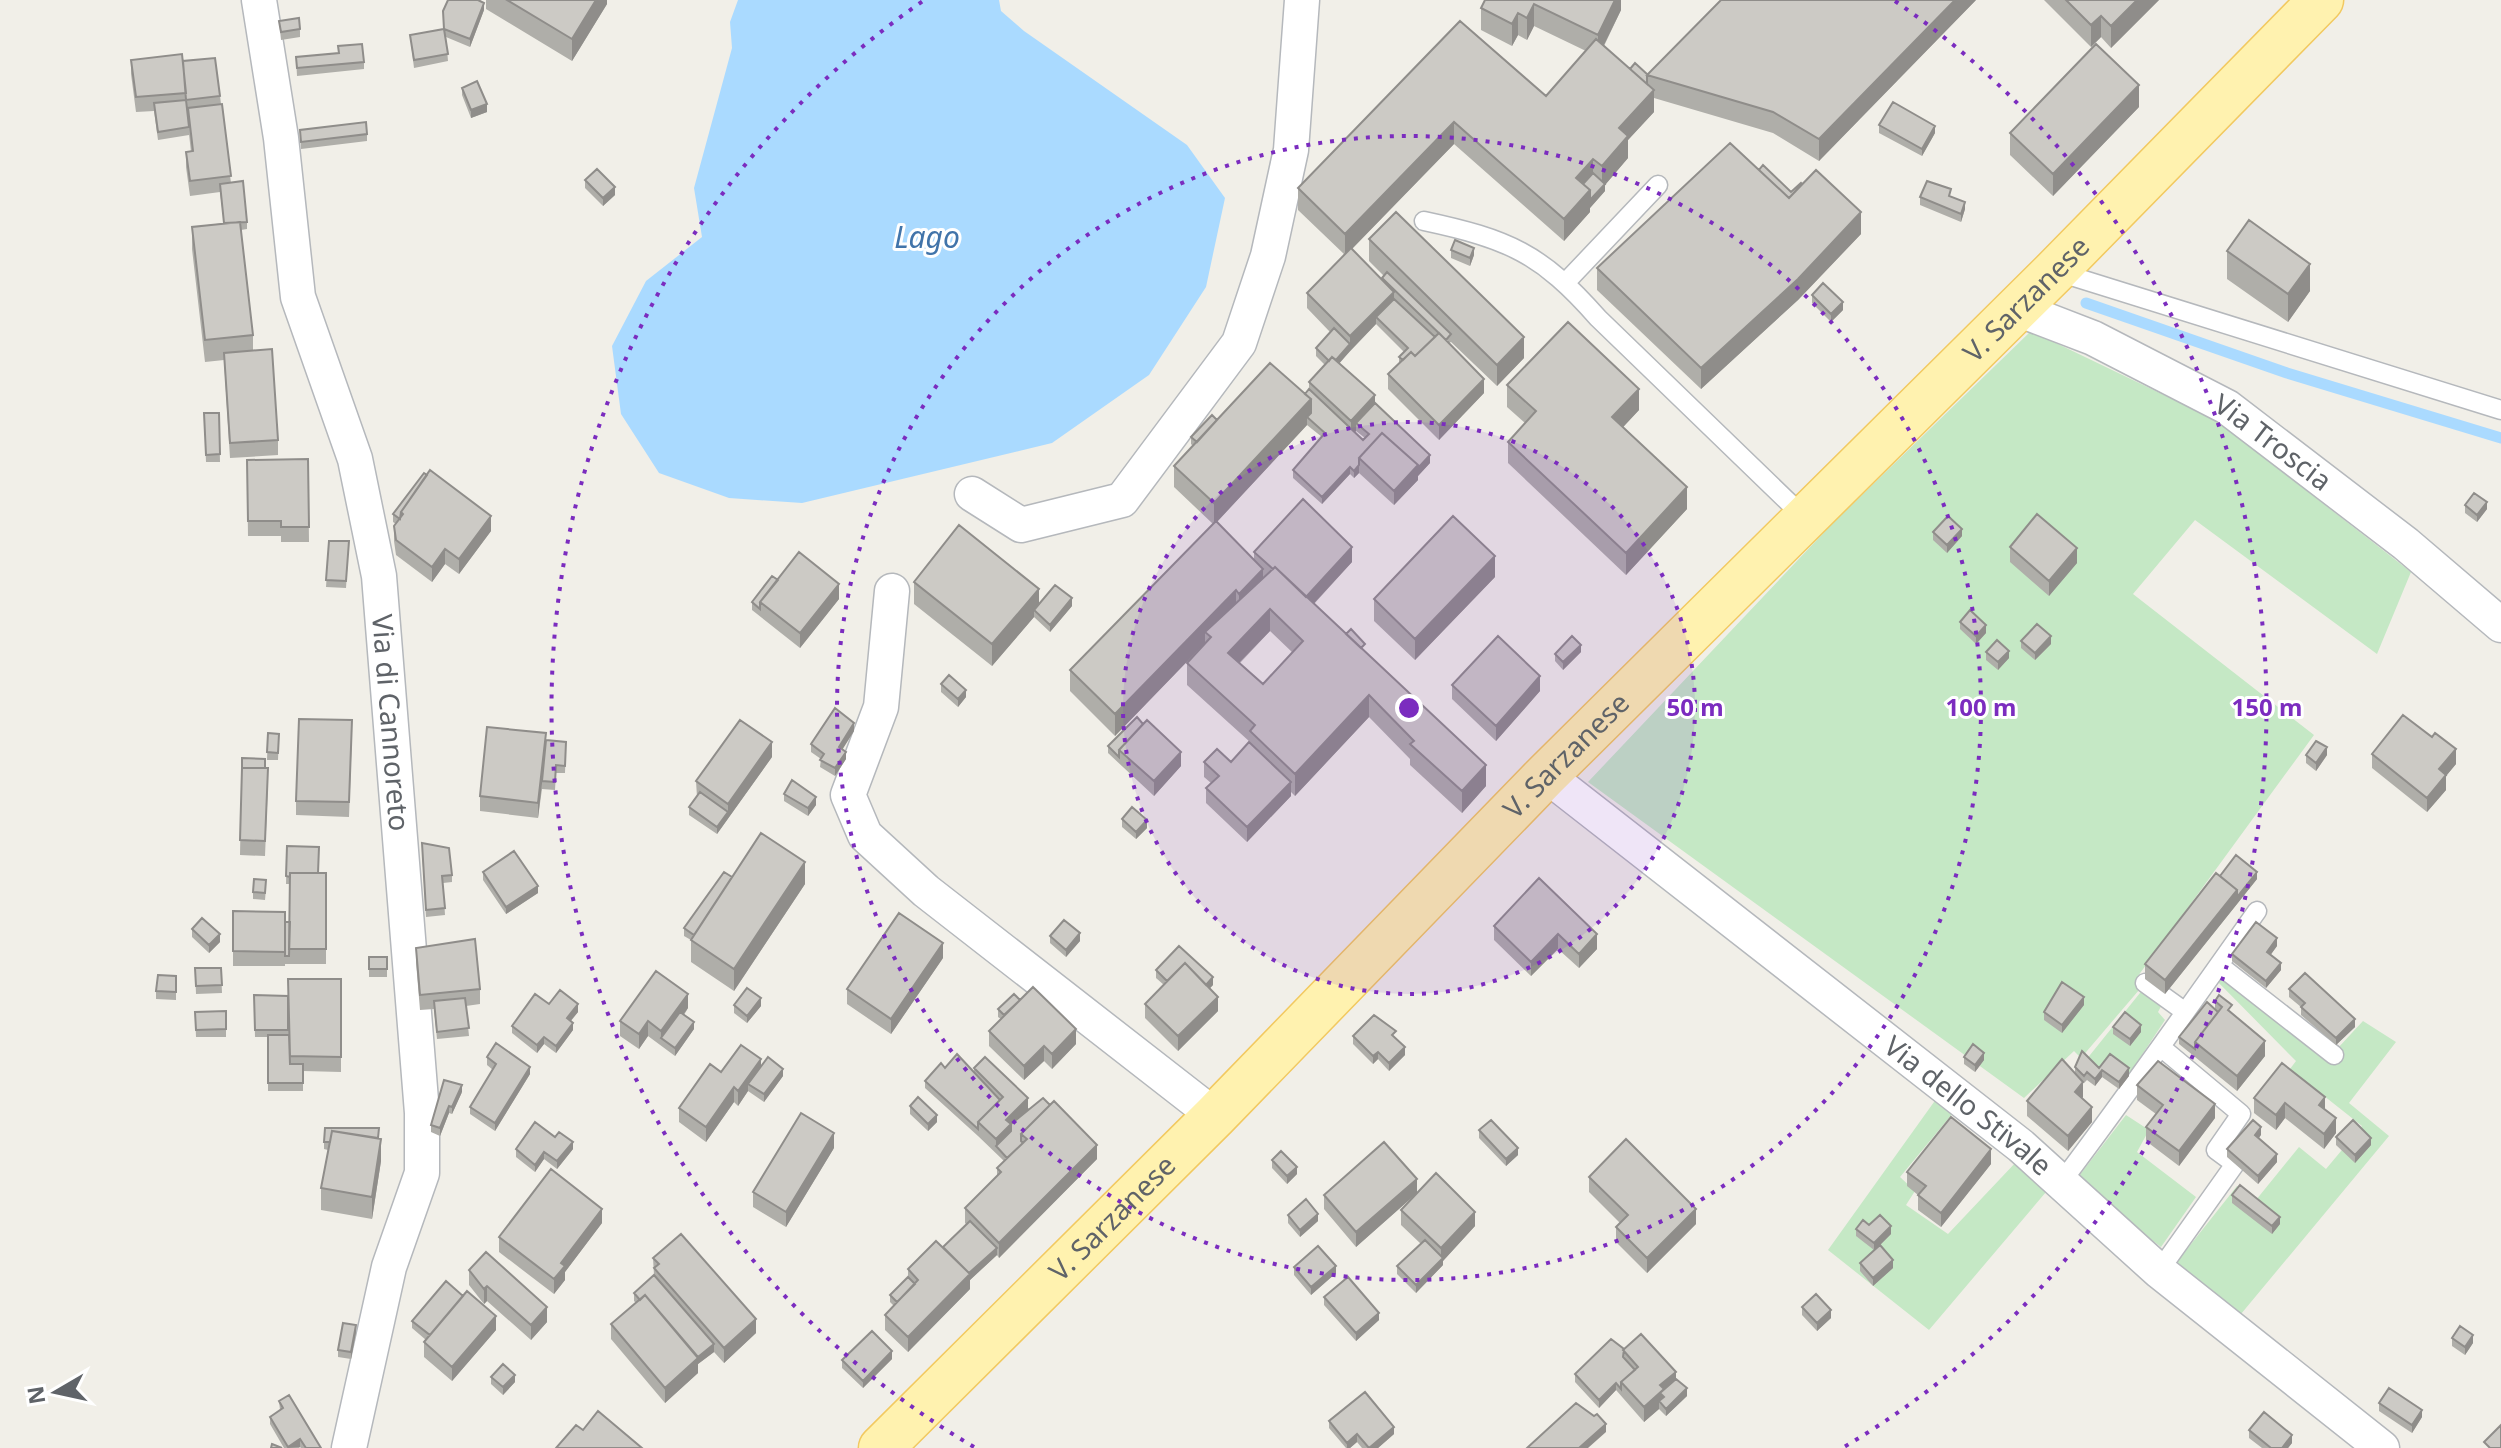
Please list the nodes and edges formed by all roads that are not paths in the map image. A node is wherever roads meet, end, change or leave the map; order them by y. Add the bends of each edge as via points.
1 (259, 0) edge
2 (1302, 0) edge
3 (2321, 0) edge
4 (1658, 185) dead end
5 (1424, 221) dead end
6 (2055, 271) junction
7 (1566, 282) junction
8 (2015, 308) junction
9 (2501, 410) edge
10 (972, 494) dead end
11 (1806, 519) junction
12 (892, 591) dead end
13 (2501, 625) edge
14 (1546, 775) junction
15 (2257, 911) dead end
16 (2219, 965) junction
17 (2145, 983) edge
18 (2184, 1011) junction
19 (2162, 1048) junction
20 (2334, 1055) dead end
21 (1215, 1116) junction
22 (2060, 1184) junction
23 (2159, 1271) junction
24 (349, 1448) edge
25 (881, 1448) edge
26 (2382, 1448) edge

1 - 24 street, Via di Cannoreto via 298,297 355,459 379,576 422,1113 422,1173 389,1267
2 - 10 street via 1291,150 1268,256 1239,343 1122,500 1021,525
3 - 6 main road, V. Sarzanese
4 - 7 lane
5 - 7 lane via 1471,231 1537,258
6 - 8 main road, V. Sarzanese
6 - 9 lane
7 - 11 lane
8 - 11 main road, V. Sarzanese
8 - 13 street, Via Troscia via 2093,338 2227,407 2406,544
11 - 14 main road, V. Sarzanese
12 - 21 street via 881,707 848,795 865,835 926,891
14 - 21 main road, V. Sarzanese
14 - 22 street, Via dello Stivale via 2021,1146
15 - 16 lane
16 - 18 lane
16 - 20 lane
17 - 18 lane
18 - 19 lane
19 - 22 lane
19 - 23 lane via 2241,1114 2216,1150 2235,1164
21 - 25 main road, V. Sarzanese
22 - 23 street, Via dello Stivale
23 - 26 street, Via dello Stivale

